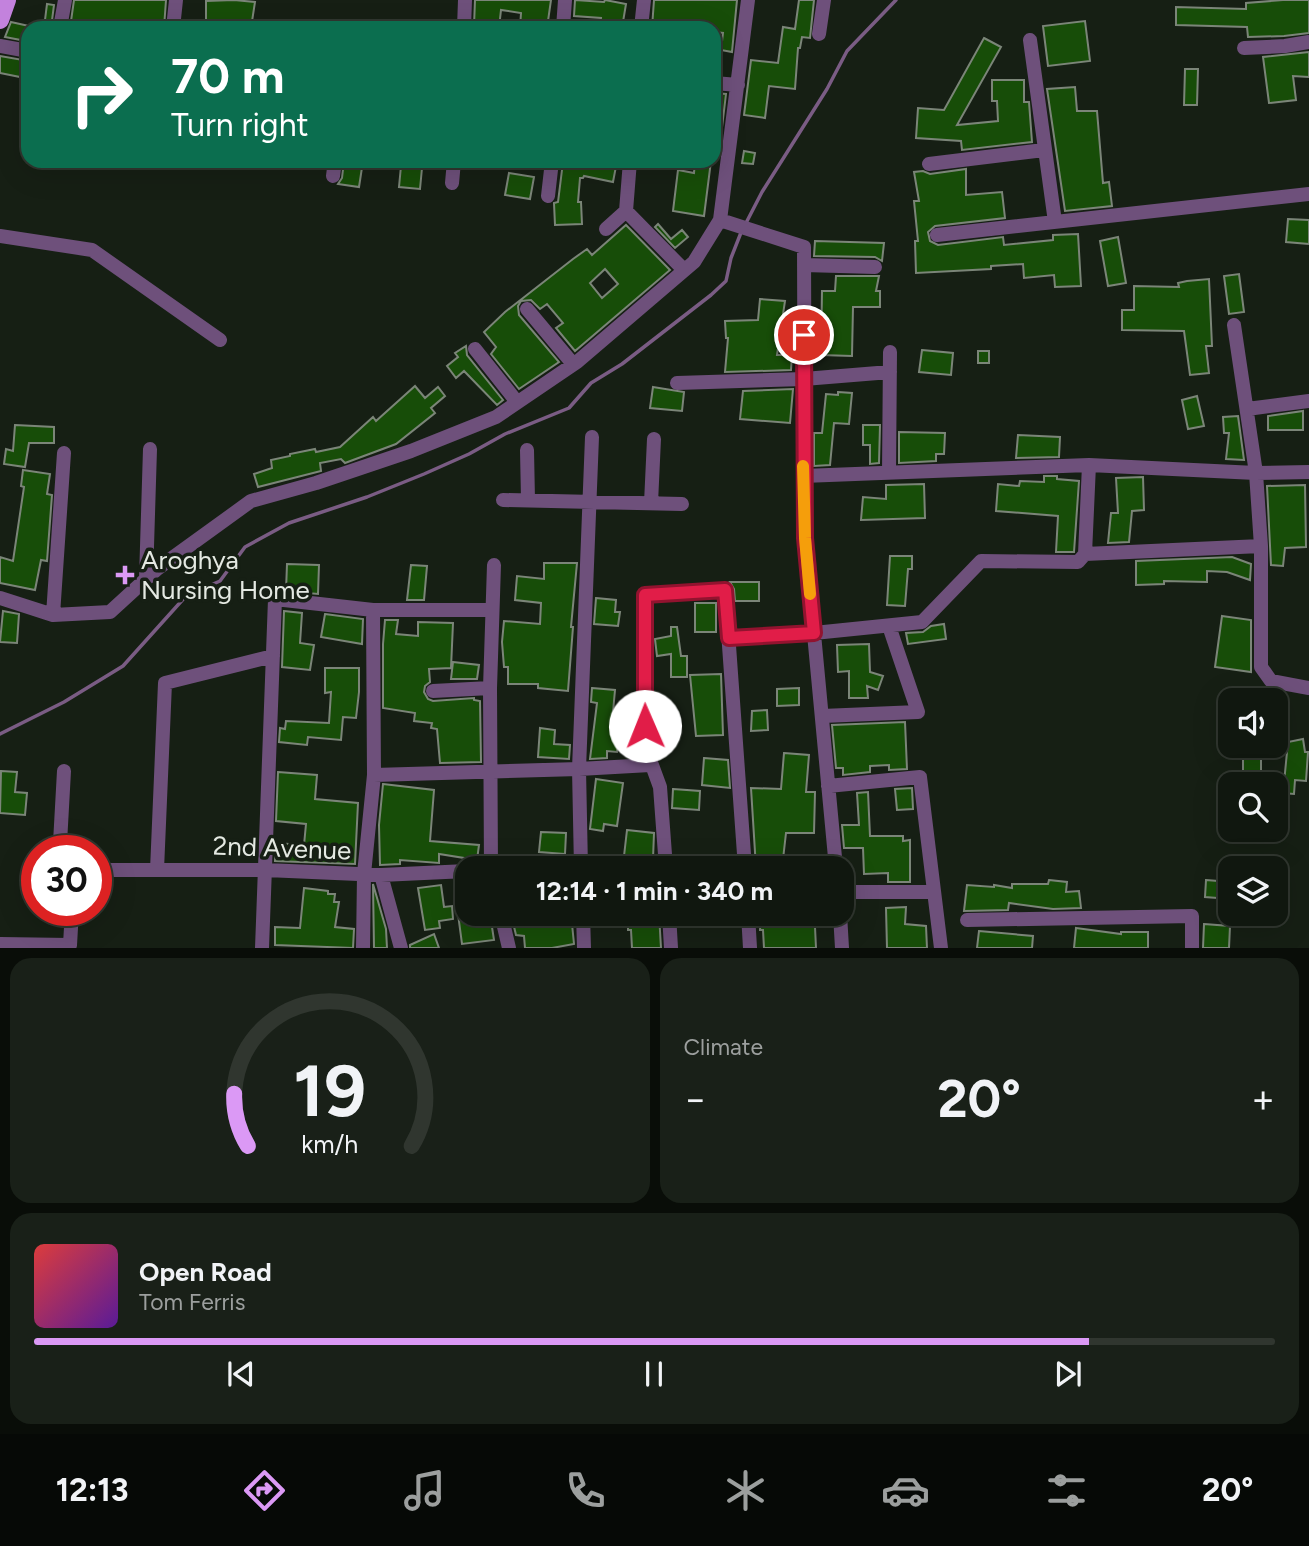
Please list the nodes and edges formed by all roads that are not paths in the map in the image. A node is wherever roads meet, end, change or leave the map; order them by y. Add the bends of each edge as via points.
1 (7, 0) edge
2 (65, 0) edge
3 (176, 0) edge
4 (465, 0) edge
5 (565, 0) edge
6 (644, 0) edge
7 (748, 0) edge
8 (824, 0) edge
9 (0, 20) edge
10 (61, 21) edge
11 (174, 21) edge
12 (464, 21) edge
13 (564, 21) edge
14 (642, 21) edge
15 (819, 34) dead end
16 (1030, 40) dead end
17 (1309, 42) edge
18 (0, 46) edge
19 (1244, 48) dead end
20 (21, 50) edge
21 (721, 84) edge
22 (738, 85) junction
23 (1044, 150) junction
24 (929, 164) dead end
25 (334, 168) edge
26 (453, 168) edge
27 (551, 168) edge
28 (629, 168) edge
29 (333, 176) dead end
30 (452, 183) dead end
31 (1309, 194) edge
32 (548, 197) dead end
33 (626, 211) junction
34 (720, 220) junction
35 (1055, 222) junction
36 (606, 229) dead end
37 (937, 235) dead end
38 (0, 236) edge
39 (804, 265) junction
40 (875, 267) dead end
41 (684, 270) junction
42 (527, 309) dead end
43 (1234, 325) dead end
44 (220, 340) dead end
45 (475, 349) dead end
46 (890, 352) dead end
47 (573, 364) junction
48 (890, 372) junction
49 (804, 379) junction
50 (677, 383) dead end
51 (1309, 401) edge
52 (517, 402) junction
53 (1247, 410) junction
54 (592, 437) dead end
55 (654, 439) dead end
56 (150, 449) dead end
57 (527, 450) dead end
58 (64, 453) dead end
59 (1089, 465) junction
60 (1309, 471) edge
61 (889, 473) junction
62 (1256, 473) junction
63 (803, 476) junction
64 (503, 500) dead end
65 (528, 500) junction
66 (590, 501) junction
67 (651, 503) junction
68 (682, 504) dead end
69 (1261, 546) junction
70 (1084, 554) junction
71 (494, 565) dead end
72 (146, 579) junction
73 (0, 598) edge
74 (373, 610) junction
75 (492, 610) junction
76 (53, 615) junction
77 (889, 626) junction
78 (814, 633) junction
79 (729, 638) junction
80 (273, 656) junction
81 (491, 688) junction
82 (1309, 688) edge
83 (433, 691) dead end
84 (821, 716) junction
85 (650, 765) junction
86 (579, 769) junction
87 (64, 771) dead end
88 (491, 771) junction
89 (374, 775) junction
90 (828, 786) junction
91 (60, 835) edge
92 (491, 856) edge
93 (581, 856) edge
94 (665, 856) edge
95 (744, 856) edge
96 (835, 856) edge
97 (112, 870) edge
98 (157, 870) junction
99 (266, 870) junction
100 (455, 872) edge
101 (364, 874) junction
102 (381, 875) junction
103 (854, 892) edge
104 (933, 892) junction
105 (967, 920) dead end
106 (71, 926) edge
107 (504, 926) edge
108 (583, 926) edge
109 (670, 926) edge
110 (749, 926) edge
111 (841, 926) edge
112 (0, 944) edge
113 (262, 947) edge
114 (363, 947) edge
115 (401, 947) edge
116 (509, 947) edge
117 (584, 947) edge
118 (671, 947) edge
119 (750, 947) edge
120 (842, 947) edge
121 (941, 947) edge
122 (1192, 947) edge

1 - 9 main road
2 - 10 street
3 - 11 street
4 - 12 street
5 - 13 street
6 - 14 street
7 - 22 street
8 - 15 street
16 - 23 street
17 - 19 street
18 - 20 street
21 - 22 street
22 - 34 street
23 - 24 street
23 - 35 street
25 - 29 street
26 - 30 street
27 - 32 street
28 - 33 street
31 - 35 street
33 - 36 street
33 - 41 street
34 - 39 street via 804,247
34 - 41 street
35 - 37 street
38 - 44 street via 92,250
39 - 40 street
39 - 49 street
41 - 47 street
42 - 47 street
43 - 53 street
45 - 52 street
46 - 48 street
47 - 52 street
48 - 49 street
48 - 61 street
49 - 50 street
49 - 63 street
51 - 53 street
52 - 72 street via 495,417 411,451 251,501
53 - 62 street
54 - 66 street
55 - 67 street
56 - 72 street
57 - 65 street
58 - 76 street
59 - 61 street
59 - 62 street
59 - 70 street
60 - 62 street
61 - 63 street
62 - 69 street
63 - 78 street
64 - 65 street
65 - 66 street
66 - 67 street
66 - 86 street
67 - 68 street
69 - 70 street
69 - 82 street via 1261,667 1271,681
70 - 77 street via 1078,562 981,561 922,622
71 - 75 street
72 - 76 street via 110,612
73 - 76 street
74 - 75 street
74 - 80 street via 275,599
74 - 89 street
75 - 81 street
77 - 78 street
77 - 84 street via 918,712
78 - 79 street
78 - 84 street
79 - 85 street via 725,590 645,595 645,746
79 - 95 street
80 - 98 street via 165,683
80 - 99 street
81 - 83 street
81 - 88 street
84 - 90 street
85 - 86 street
85 - 94 street via 660,787
86 - 88 street
86 - 93 street
87 - 91 street
88 - 89 street
88 - 92 street
89 - 101 street
90 - 96 street
90 - 104 street via 920,777
97 - 98 street, 2nd Avenue
98 - 99 street, 2nd Avenue
99 - 101 street, 2nd Avenue
99 - 113 street
100 - 102 street, 2nd Avenue
101 - 102 street, 2nd Avenue
101 - 114 street
102 - 115 street
103 - 104 street
104 - 121 street
105 - 122 street via 1192,916
106 - 112 street via 70,945
107 - 116 street
108 - 117 street
109 - 118 street
110 - 119 street
111 - 120 street

